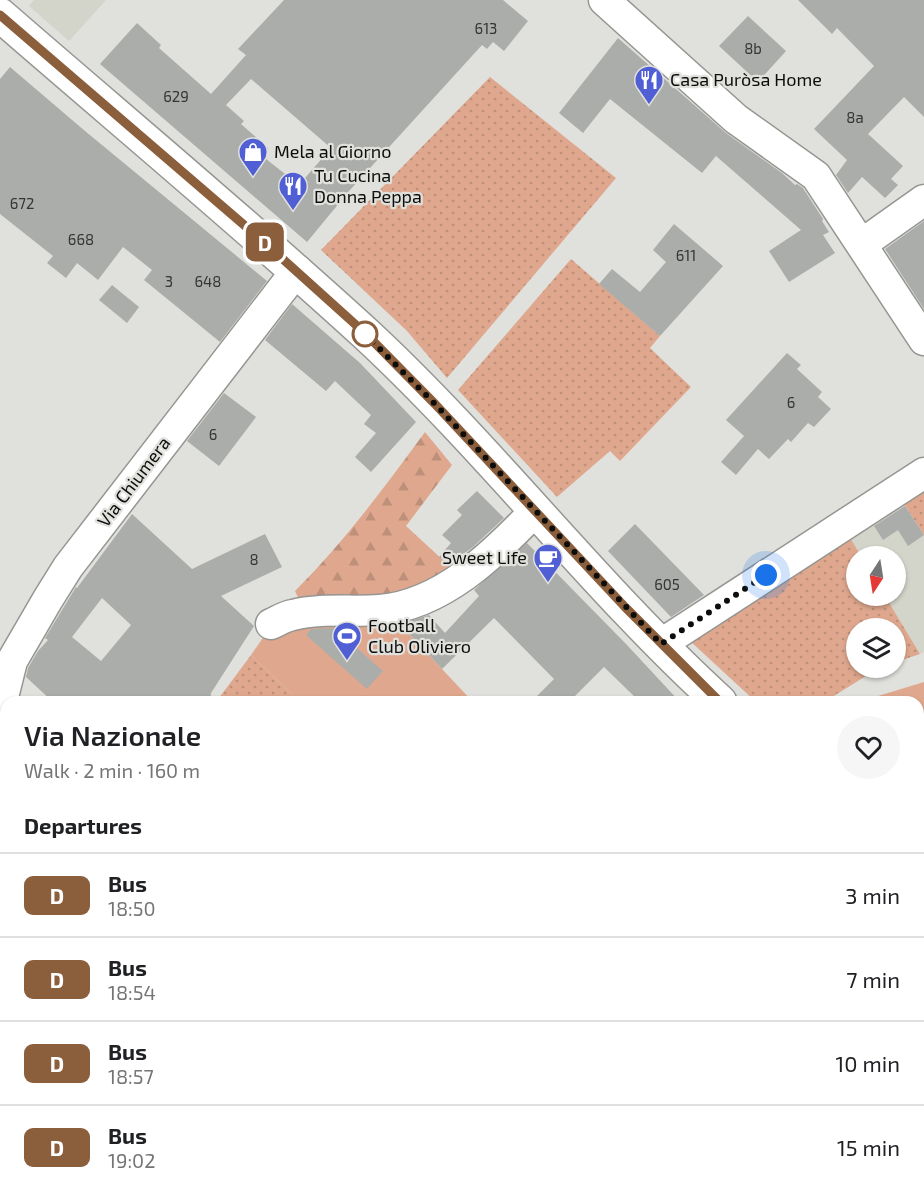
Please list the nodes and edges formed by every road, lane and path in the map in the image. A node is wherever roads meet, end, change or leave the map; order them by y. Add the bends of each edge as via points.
1 (604, 0) edge
2 (0, 15) edge
3 (924, 200) edge
4 (862, 244) junction
5 (297, 270) junction
6 (924, 340) edge
7 (924, 473) edge
8 (535, 511) junction
9 (272, 624) dead end
10 (661, 644) junction
11 (3, 696) edge
12 (714, 696) edge

1 - 4 street via 736,119 816,176
2 - 5 main road
3 - 4 street
4 - 6 street
5 - 8 main road via 366,334
5 - 11 street, Via Chiumera via 68,567 12,661
7 - 10 street
8 - 9 street via 470,572 431,595 382,610 317,611 292,615
8 - 10 main road
10 - 12 main road

